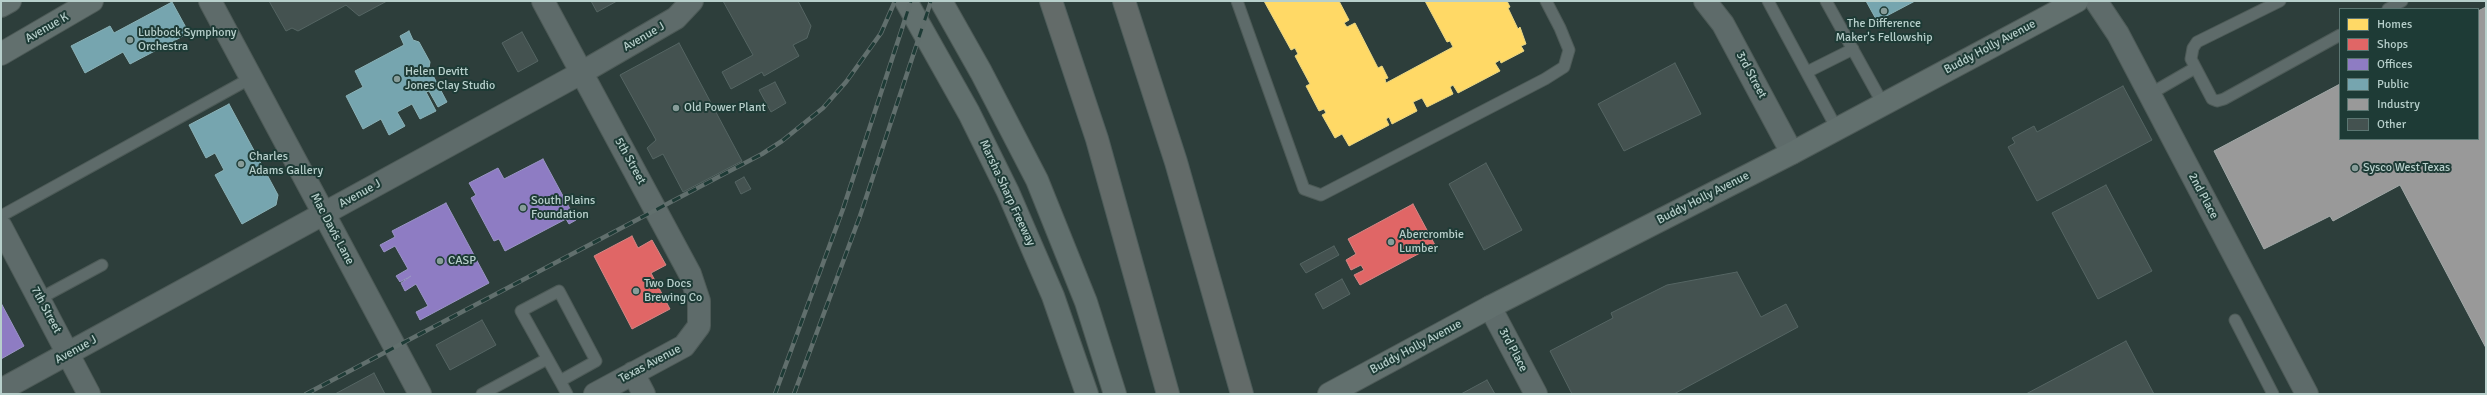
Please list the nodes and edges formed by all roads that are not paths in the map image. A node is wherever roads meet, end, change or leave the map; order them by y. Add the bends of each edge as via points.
1 (10, 1) edge
2 (92, 1) edge
3 (210, 1) edge
4 (543, 1) edge
5 (692, 1) edge
6 (906, 1) edge
7 (941, 1) edge
8 (1051, 1) edge
9 (1124, 1) edge
10 (1237, 1) edge
11 (1546, 1) edge
12 (1705, 1) edge
13 (1768, 1) edge
14 (1826, 1) edge
15 (2077, 1) edge
16 (2096, 1) edge
17 (2280, 1) edge
18 (2402, 1) edge
19 (1, 6) edge
20 (2390, 8) edge
21 (2339, 36) edge
22 (1853, 49) junction
23 (1, 54) edge
24 (2195, 68) junction
25 (1807, 72) junction
26 (582, 73) junction
27 (251, 78) junction
28 (2150, 94) junction
29 (1883, 104) junction
30 (1837, 129) junction
31 (1792, 153) junction
32 (324, 214) junction
33 (1118, 214) junction
34 (1, 216) edge
35 (1, 227) edge
36 (102, 265) dead end
37 (39, 299) junction
38 (1490, 307) junction
39 (2235, 320) dead end
40 (699, 326) joint
41 (69, 354) junction
42 (547, 359) junction
43 (633, 373) junction
44 (560, 381) junction
45 (1, 390) edge
46 (89, 394) edge
47 (420, 394) edge
48 (482, 394) edge
49 (567, 394) edge
50 (595, 394) edge
51 (644, 394) edge
52 (1087, 394) edge
53 (1115, 394) edge
54 (1154, 394) edge
55 (1168, 394) edge
56 (1242, 394) edge
57 (1329, 394) edge
58 (1536, 394) edge
59 (2273, 394) edge
60 (2307, 394) edge

1 - 19 main road
2 - 23 main road, Avenue K
3 - 27 street, Mac Davis Lane
4 - 26 street, 5th Street
5 - 26 street, Avenue J via 676,18
6 - 52 main road, Marsha Sharp Freeway via 969,113 1008,192 1053,296
7 - 53 main road via 982,72 1037,180 1086,302
8 - 33 highway via 1097,139
9 - 56 highway via 1176,162
10 - 11 lane via 1304,189 1321,195 1545,79 1564,66 1569,50
12 - 31 street, 3rd Street via 1723,24
13 - 25 lane
14 - 22 lane
15 - 29 main road, Buddy Holly Avenue
16 - 28 street, 2nd Place via 2118,34
17 - 24 lane via 2197,42 2191,59
18 - 20 lane
21 - 24 lane via 2217,101 2208,94
22 - 25 lane
22 - 29 lane
24 - 28 lane
25 - 30 lane
26 - 32 street, Avenue J
26 - 40 street, 5th Street via 692,279 700,301
27 - 32 street, Mac Davis Lane
27 - 34 lane
28 - 60 street, 2nd Place
29 - 30 main road, Buddy Holly Avenue
30 - 31 main road, Buddy Holly Avenue
31 - 38 main road, Buddy Holly Avenue
32 - 41 street, Avenue J
32 - 47 street, Mac Davis Lane
33 - 54 highway
33 - 55 highway
35 - 37 street, 7th Street
36 - 37 lane
37 - 41 street, 7th Street
38 - 57 main road, Buddy Holly Avenue
38 - 58 street, 3rd Place
39 - 59 lane
40 - 43 street, Texas Avenue via 684,346
41 - 45 street, Avenue J
41 - 46 street, 7th Street
42 - 44 lane
42 - 44 lane via 521,311 559,291 596,361
42 - 48 lane
43 - 50 street, Texas Avenue
43 - 51 street
44 - 49 lane

